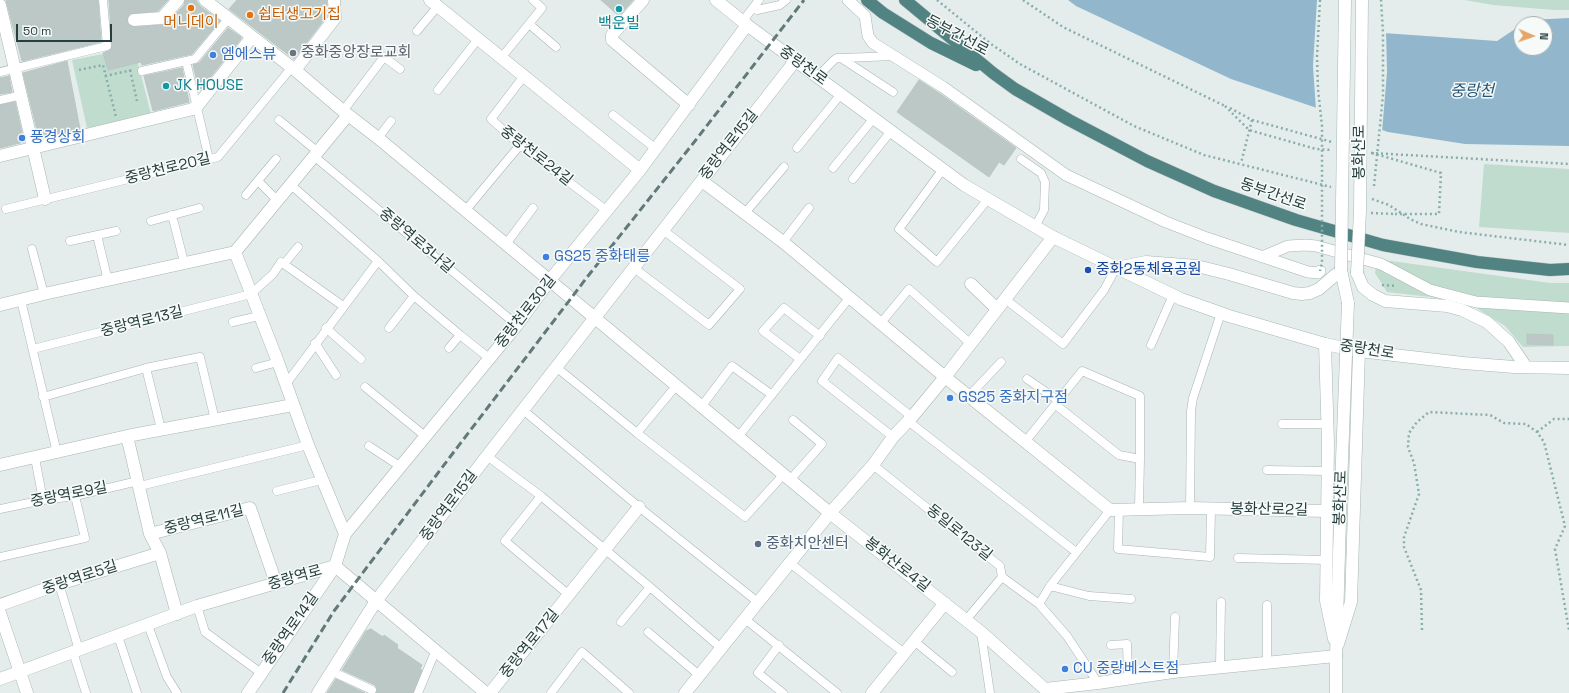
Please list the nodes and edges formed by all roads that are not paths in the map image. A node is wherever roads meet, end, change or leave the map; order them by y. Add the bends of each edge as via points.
1 (102, 0) edge
2 (178, 0) edge
3 (205, 0) edge
4 (334, 0) edge
5 (532, 0) edge
6 (643, 0) edge
7 (716, 0) edge
8 (759, 0) edge
9 (786, 0) edge
10 (848, 0) edge
11 (867, 0) edge
12 (905, 0) edge
13 (1345, 0) edge
14 (1362, 0) edge
15 (434, 3) edge
16 (0, 5) edge
17 (756, 10) dead end
18 (229, 18) junction
19 (134, 20) dead end
20 (529, 24) junction
21 (745, 24) junction
22 (417, 31) dead end
23 (252, 37) junction
24 (478, 39) junction
25 (556, 47) dead end
26 (895, 56) junction
27 (501, 58) junction
28 (842, 58) junction
29 (186, 61) junction
30 (795, 61) junction
31 (15, 68) junction
32 (293, 69) junction
33 (400, 69) dead end
34 (0, 72) edge
35 (142, 72) road end
36 (993, 73) junction
37 (524, 76) junction
38 (817, 77) junction
39 (438, 90) dead end
40 (893, 92) dead end
41 (22, 94) junction
42 (841, 94) junction
43 (0, 100) edge
44 (690, 105) junction
45 (196, 108) junction
46 (346, 113) junction
47 (613, 115) dead end
48 (874, 118) junction
49 (280, 120) dead end
50 (391, 121) dead end
51 (891, 131) junction
52 (378, 138) junction
53 (520, 145) junction
54 (34, 148) junction
55 (797, 148) dead end
56 (656, 149) junction
57 (316, 155) junction
58 (0, 156) edge
59 (209, 159) junction
60 (276, 159) dead end
61 (1021, 159) dead end
62 (784, 167) dead end
63 (832, 168) dead end
64 (943, 169) junction
65 (640, 170) junction
66 (853, 179) dead end
67 (702, 180) junction
68 (258, 181) junction
69 (291, 185) junction
70 (246, 195) dead end
71 (45, 199) junction
72 (988, 199) junction
73 (277, 200) junction
74 (199, 208) dead end
75 (533, 208) dead end
76 (809, 208) dead end
77 (6, 209) dead end
78 (606, 210) junction
79 (465, 211) junction
80 (745, 213) junction
81 (172, 215) junction
82 (151, 221) dead end
83 (1034, 227) junction
84 (663, 230) junction
85 (116, 231) dead end
86 (97, 235) junction
87 (1053, 237) junction
88 (70, 241) dead end
89 (783, 242) junction
90 (506, 244) junction
91 (298, 247) dead end
92 (32, 249) dead end
93 (235, 252) junction
94 (1262, 257) junction
95 (378, 261) junction
96 (184, 262) junction
97 (284, 264) junction
98 (634, 268) junction
99 (1116, 268) junction
100 (1569, 269) edge
101 (1341, 270) junction
102 (1320, 271) road end
103 (1357, 273) junction
104 (550, 280) junction
105 (108, 281) junction
106 (971, 284) dead end
107 (44, 294) junction
108 (250, 294) junction
109 (1173, 295) junction
110 (414, 296) junction
111 (850, 297) junction
112 (1005, 299) junction
113 (21, 300) junction
114 (1348, 302) junction
115 (0, 305) edge
116 (343, 306) junction
117 (1569, 308) edge
118 (997, 310) junction
119 (1221, 313) junction
120 (259, 316) junction
121 (594, 318) junction
122 (233, 322) dead end
123 (880, 324) junction
124 (518, 325) junction
125 (326, 328) junction
126 (389, 328) dead end
127 (460, 335) junction
128 (820, 336) junction
129 (315, 343) junction
130 (971, 344) junction
131 (1325, 344) junction
132 (1152, 345) dead end
133 (449, 348) dead end
134 (33, 349) junction
135 (1359, 351) junction
136 (489, 358) junction
137 (361, 359) dead end
138 (800, 359) junction
139 (278, 362) junction
140 (1001, 362) dead end
141 (556, 367) junction
142 (146, 368) junction
143 (256, 368) dead end
144 (1526, 368) junction
145 (1569, 368) edge
146 (336, 375) dead end
147 (945, 377) junction
148 (1027, 380) dead end
149 (286, 384) junction
150 (676, 386) junction
151 (365, 387) dead end
152 (772, 395) junction
153 (969, 396) junction
154 (44, 397) junction
155 (1058, 403) junction
156 (293, 405) junction
157 (701, 407) junction
158 (523, 410) junction
159 (910, 419) junction
160 (215, 420) junction
161 (793, 420) dead end
162 (1282, 424) dead end
163 (1327, 424) junction
164 (161, 429) junction
165 (637, 433) junction
166 (127, 436) junction
167 (426, 436) junction
168 (738, 437) junction
169 (893, 437) junction
170 (1025, 442) junction
171 (308, 445) junction
172 (369, 446) dead end
173 (57, 453) junction
174 (487, 456) junction
175 (35, 458) junction
176 (1140, 459) junction
177 (0, 465) edge
178 (874, 465) junction
179 (401, 467) junction
180 (1267, 470) dead end
181 (1328, 471) junction
182 (787, 477) junction
183 (322, 480) junction
184 (139, 484) junction
185 (277, 491) dead end
186 (75, 496) junction
187 (541, 496) junction
188 (43, 500) junction
189 (639, 507) junction
190 (1139, 508) junction
191 (1190, 508) junction
192 (0, 509) edge
193 (1114, 509) junction
194 (1211, 510) junction
195 (1327, 511) junction
196 (830, 513) junction
197 (150, 534) junction
198 (345, 534) junction
199 (604, 549) junction
200 (1076, 552) junction
201 (160, 553) junction
202 (0, 557) edge
203 (1238, 558) dead end
204 (1327, 560) junction
205 (790, 563) junction
206 (335, 566) junction
207 (1002, 577) junction
208 (276, 583) junction
209 (59, 584) junction
210 (1050, 586) junction
211 (650, 587) junction
212 (570, 595) junction
213 (1131, 599) dead end
214 (376, 601) junction
215 (1221, 602) dead end
216 (759, 603) junction
217 (945, 603) junction
218 (0, 604) edge
219 (1039, 604) junction
220 (1267, 605) dead end
221 (198, 606) junction
222 (0, 614) edge
223 (177, 614) junction
224 (1175, 618) dead end
225 (745, 619) junction
226 (966, 620) junction
227 (621, 622) dead end
228 (148, 625) junction
229 (648, 632) dead end
230 (981, 632) junction
231 (118, 636) junction
232 (914, 641) junction
233 (1111, 644) dead end
234 (779, 645) junction
235 (721, 648) junction
236 (76, 651) junction
237 (436, 652) junction
238 (904, 653) junction
239 (1336, 654) junction
240 (1267, 663) junction
241 (1220, 667) junction
242 (19, 671) junction
243 (331, 671) junction
244 (952, 672) dead end
245 (1173, 672) junction
246 (261, 673) junction
247 (699, 675) junction
248 (1128, 678) junction
249 (0, 679) edge
250 (1098, 683) junction
251 (372, 690) dead end
252 (480, 691) edge
253 (1043, 691) edge
254 (687, 692) edge
255 (27, 693) edge
256 (86, 693) edge
257 (137, 693) edge
258 (177, 693) edge
259 (248, 693) edge
260 (318, 693) edge
261 (418, 693) edge
262 (490, 693) edge
263 (551, 693) edge
264 (629, 693) edge
265 (783, 693) edge
266 (837, 693) edge
267 (872, 693) edge
268 (990, 693) edge
269 (1336, 693) edge

1 - 31 lane via 107,46
2 - 19 street via 162,18
3 - 18 street
4 - 32 street via 336,18
5 - 20 lane via 542,8
6 - 44 street via 612,36 612,40
7 - 21 street, 중랑천로
8 - 21 lane
9 - 17 lane via 774,7
10 - 26 street via 865,16 870,39
11 - 36 highway, 동부간선로 via 931,43
12 - 36 highway, 동부간선로
13 - 101 street, 봉화산로, bridge
14 - 103 street, 봉화산로, bridge
15 - 22 lane
15 - 24 street
16 - 31 street
18 - 23 street
18 - 29 lane via 196,58
20 - 25 lane
20 - 27 lane
21 - 30 street, 중랑천로
21 - 44 street, 중랑천로30길
23 - 32 street
23 - 45 street
24 - 27 street
24 - 39 lane
26 - 28 lane
26 - 94 street via 1066,175 1166,222
27 - 37 street
28 - 38 lane via 834,60
28 - 40 lane
29 - 35 lane
29 - 45 lane
30 - 38 street, 중랑천로
30 - 67 street, 중랑역로15길
31 - 34 lane
31 - 41 street
32 - 46 street
32 - 59 lane, 중랑천로20길 via 218,157
33 - 46 lane via 384,57
36 - 100 highway, 동부간선로 via 1062,116 1147,161 1214,191 1296,220 1383,245 1477,262 1550,270
37 - 53 lane, 중랑천로24길 via 491,119
37 - 65 street
38 - 42 street, 중랑천로
41 - 43 lane
41 - 54 street
42 - 48 street, 중랑천로
42 - 55 lane
44 - 56 street, 중랑천로30길
45 - 54 street
45 - 59 lane
46 - 52 street
46 - 57 street
47 - 56 lane
48 - 51 street, 중랑천로
48 - 63 lane
49 - 57 lane, 중랑역로3나길
50 - 52 lane
51 - 64 street, 중랑천로
51 - 66 lane
52 - 79 street
53 - 78 lane, 중랑천로24길
53 - 79 lane
54 - 58 street
54 - 71 street
56 - 65 street, 중랑천로30길
57 - 69 street
57 - 124 lane, 중랑역로3나길
59 - 71 lane, 중랑천로20길
60 - 68 lane
61 - 83 lane via 1041,173 1045,182 1044,210
62 - 80 lane
64 - 72 street, 중랑천로
64 - 72 lane via 899,229 937,262
65 - 78 street, 중랑천로30길
67 - 80 street
67 - 84 street, 중랑역로15길
68 - 70 lane
68 - 73 lane
69 - 73 street
69 - 95 lane
71 - 77 lane, 중랑천로20길
72 - 83 street, 중랑천로
73 - 93 street
74 - 81 lane
75 - 90 lane
76 - 89 lane
78 - 104 street, 중랑천로30길
79 - 90 street
80 - 89 street
81 - 82 lane
81 - 96 lane
83 - 87 street, 중랑천로
84 - 98 street, 중랑역로15길
84 - 98 lane via 740,289 709,325
85 - 86 lane
86 - 88 lane
86 - 105 lane
87 - 99 street, 중랑천로
87 - 112 street
89 - 111 street
90 - 104 street
91 - 97 lane, 중랑역로13길
92 - 107 lane
93 - 96 street
93 - 108 street
94 - 102 street via 1308,272
94 - 117 street via 1288,246 1316,246 1381,264 1430,290 1476,302
95 - 110 lane
95 - 116 lane
96 - 105 street
97 - 108 lane, 중랑역로13길 via 281,262 273,274
97 - 116 lane
98 - 121 street, 중랑역로15길
99 - 101 street via 1146,262 1190,265 1302,294 1319,289
99 - 109 street, 중랑천로
99 - 112 lane via 1104,290 1063,344
101 - 114 street, 봉화산로
103 - 114 street, 봉화산로
103 - 144 street via 1363,287 1385,301 1447,306 1487,322 1509,342
104 - 121 street
104 - 124 street, 중랑천로30길
105 - 107 street
106 - 118 street
107 - 113 street
108 - 120 street
108 - 134 lane, 중랑역로13길
109 - 119 street, 중랑천로
109 - 132 lane
110 - 126 lane
110 - 127 lane
111 - 123 street
111 - 128 lane
112 - 118 street
113 - 115 street
113 - 134 lane
114 - 239 street, 봉화산로, bridge
116 - 125 lane
118 - 130 street
119 - 131 street, 중랑천로
119 - 191 lane via 1193,398
120 - 122 lane
120 - 139 street
121 - 141 street, 중랑역로15길
121 - 150 street, 봉화산로4길
123 - 130 lane via 909,289
123 - 147 street
124 - 136 street, 중랑천로30길
125 - 129 lane
125 - 137 lane
127 - 133 lane
127 - 136 lane
128 - 138 lane
128 - 138 lane via 784,308 763,331
129 - 146 lane
129 - 149 lane
130 - 147 street
131 - 135 street, 중랑천로
131 - 163 street
134 - 154 lane
135 - 144 street, 중랑천로
135 - 239 street via 1351,602
136 - 167 street, 중랑천로30길
138 - 152 lane
139 - 143 lane
139 - 149 street
140 - 153 lane
141 - 158 street, 중랑역로15길
141 - 165 lane
142 - 154 lane
142 - 160 lane via 200,357
142 - 164 lane
144 - 145 street, 중랑천로
147 - 153 street
147 - 159 street
148 - 155 lane
149 - 156 street
150 - 157 street, 봉화산로4길
150 - 165 lane
151 - 167 lane
152 - 157 lane via 732,366
152 - 168 lane
153 - 170 street
154 - 173 lane
155 - 170 lane
155 - 176 lane via 1119,454
155 - 176 lane via 1082,371 1140,396
156 - 160 street
156 - 171 street
157 - 168 street, 봉화산로4길
158 - 174 street, 중랑역로15길
158 - 189 lane
159 - 169 street
159 - 169 lane via 838,358 822,381
159 - 200 lane
160 - 164 street
161 - 182 lane via 822,444
162 - 163 lane
163 - 181 street
164 - 166 street
165 - 182 lane via 745,517
166 - 173 street
166 - 184 street
167 - 179 street, 중랑천로30길
168 - 182 street, 봉화산로4길
169 - 178 street
170 - 193 street
171 - 183 street
171 - 184 lane
172 - 179 lane
173 - 175 street
174 - 187 lane
174 - 214 street, 중랑역로15길
175 - 177 street
175 - 188 lane
176 - 190 lane
178 - 196 street
178 - 207 lane, 동일로123길 via 1000,566
179 - 198 street, 중랑천로30길
180 - 181 lane, 봉화산로
181 - 195 street
182 - 196 street, 봉화산로4길
183 - 185 lane
183 - 198 street
184 - 186 lane, 중랑역로9길
184 - 197 street
186 - 188 lane, 중랑역로9길
186 - 202 lane via 85,538
187 - 199 lane
187 - 212 lane, 중랑역로17길 via 505,541
188 - 192 lane, 중랑역로9길
189 - 199 street, 중랑역로17길
189 - 216 lane
190 - 191 street, 봉화산로2길
190 - 193 street, 봉화산로2길
191 - 194 street, 봉화산로2길
193 - 194 lane, 봉화산로2길 via 1118,550 1210,557
193 - 200 lane
194 - 195 street, 봉화산로2길
195 - 204 street
196 - 205 street
196 - 217 street, 봉화산로4길
197 - 201 street
197 - 208 street, 중랑역로11길 via 250,508
198 - 206 street, 중랑천로30길
199 - 211 lane
199 - 212 street, 중랑역로17길
200 - 210 lane
201 - 209 street, 중랑역로5길
201 - 223 street
203 - 204 lane
204 - 239 street via 1326,601
205 - 216 street
205 - 238 lane
206 - 208 street, 중랑역로
206 - 214 street, 중랑역로
206 - 246 street, 중랑역로14길
207 - 219 lane, 동일로123길
207 - 226 lane
208 - 221 street, 중랑역로
209 - 218 street, 중랑역로5길
209 - 236 lane
210 - 213 lane via 1090,596
210 - 219 lane
211 - 227 lane
211 - 235 lane
212 - 262 street, 중랑역로17길
214 - 237 street, 중랑역로
214 - 243 street, 중랑역로15길
215 - 241 lane
216 - 225 street
217 - 226 street, 봉화산로4길
217 - 232 street
219 - 250 lane via 1067,636
220 - 240 lane
221 - 223 street, 중랑역로
221 - 246 lane via 205,632
222 - 242 street
223 - 228 street, 중랑역로
224 - 245 lane
225 - 234 lane
225 - 235 street
226 - 230 street, 봉화산로4길
228 - 231 street, 중랑역로
228 - 258 lane via 167,677
229 - 247 lane
230 - 253 street, 봉화산로4길
230 - 268 lane
231 - 236 street, 중랑역로
231 - 257 lane
232 - 238 street
232 - 244 lane
233 - 248 lane via 1127,644
234 - 265 lane via 758,672
234 - 266 lane
235 - 247 street
236 - 242 street, 중랑역로
236 - 256 lane
237 - 252 street, 중랑역로
237 - 261 lane
238 - 267 street
239 - 240 street, 봉화산로4길
239 - 269 street, 봉화산로
240 - 241 street, 봉화산로4길
241 - 245 street, 봉화산로4길
242 - 249 street, 중랑역로
242 - 255 street
243 - 251 lane
243 - 260 street, 중랑역로15길
245 - 248 street, 봉화산로4길
246 - 259 street, 중랑역로14길
247 - 254 street
248 - 250 street, 봉화산로4길
250 - 253 street, 봉화산로4길
263 - 264 lane via 582,652

